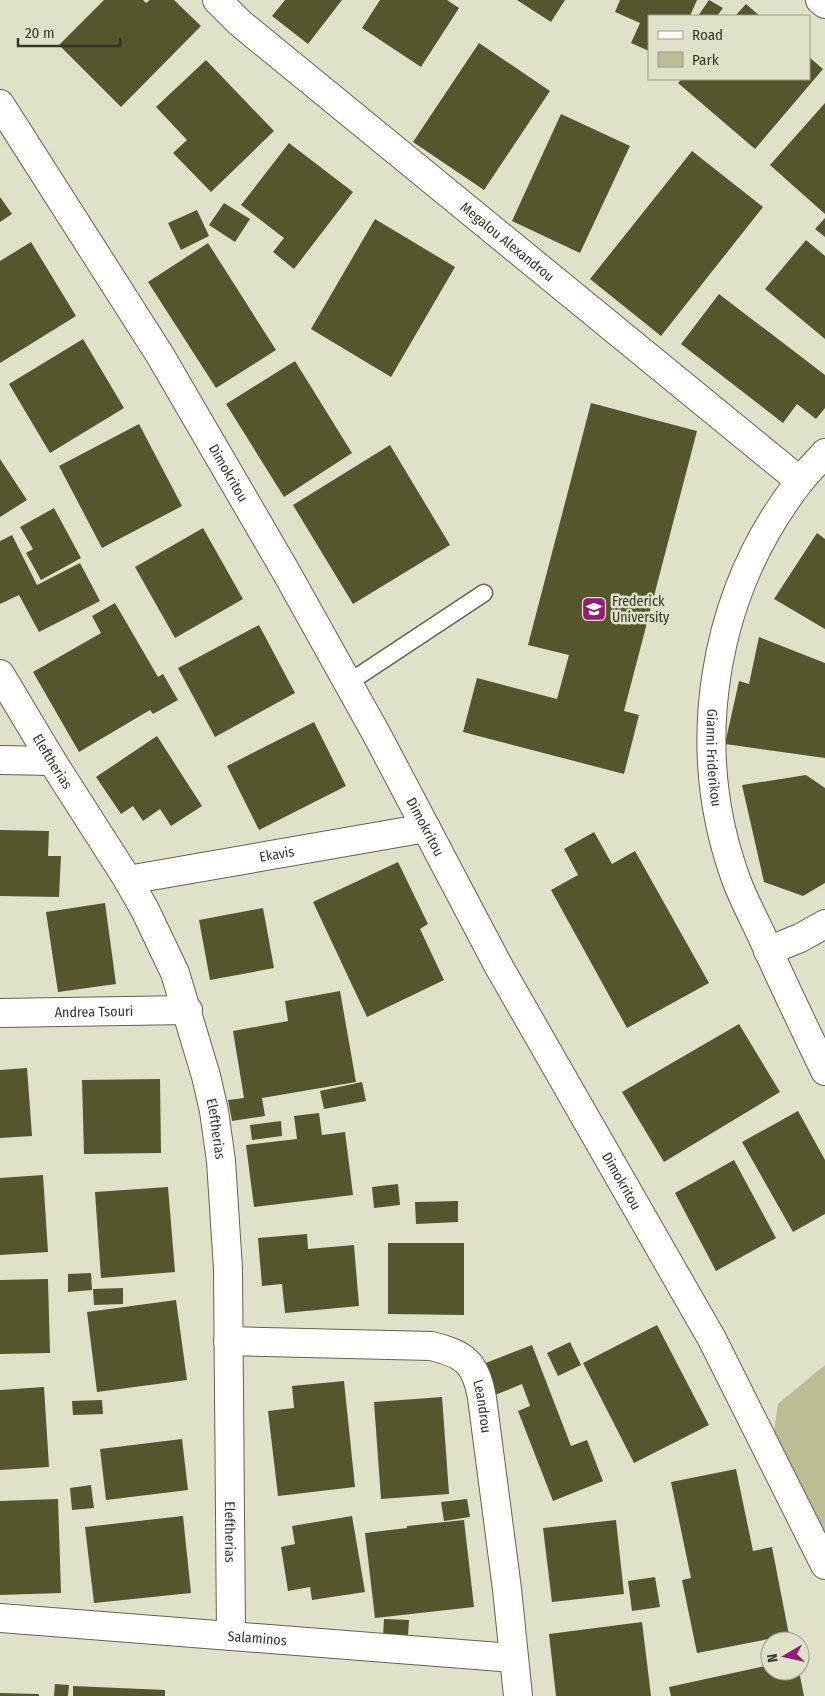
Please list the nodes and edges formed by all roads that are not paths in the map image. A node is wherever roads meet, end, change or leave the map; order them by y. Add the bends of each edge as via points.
1 (217, 0) edge
2 (820, 0) edge
3 (825, 4) edge
4 (0, 104) edge
5 (825, 452) edge
6 (800, 481) junction
7 (484, 593) dead end
8 (0, 674) edge
9 (348, 683) junction
10 (0, 760) edge
11 (52, 761) junction
12 (426, 828) junction
13 (128, 880) junction
14 (825, 924) edge
15 (768, 950) junction
16 (188, 1010) junction
17 (0, 1013) edge
18 (825, 1071) edge
19 (228, 1341) junction
20 (825, 1565) edge
21 (0, 1618) edge
22 (231, 1636) junction
23 (513, 1658) junction
24 (518, 1696) edge

1 - 6 street, Megalou Alexandrou via 240,23
2 - 3 street
4 - 9 street, Dimokritou via 160,355
5 - 6 street, Gianni Friderikou
6 - 15 street, Gianni Friderikou via 765,533 739,589 719,656 711,722 714,781 726,846 737,882
7 - 9 lane
8 - 11 street, Eleftherias
9 - 12 street, Dimokritou
10 - 11 street
11 - 13 street, Eleftherias
12 - 13 street, Ekavis
12 - 20 street, Dimokritou via 498,965 712,1339
13 - 16 street, Eleftherias via 175,972
14 - 15 street
15 - 18 street, Gianni Friderikou
16 - 17 street, Andrea Tsouri
16 - 19 street, Eleftherias via 214,1111 221,1161 228,1269
19 - 22 street, Eleftherias
19 - 23 street, Leandrou via 431,1346 459,1354 472,1367 479,1379 482,1398
21 - 22 street, Salaminos
22 - 23 street, Salaminos
23 - 24 street, Leandrou

